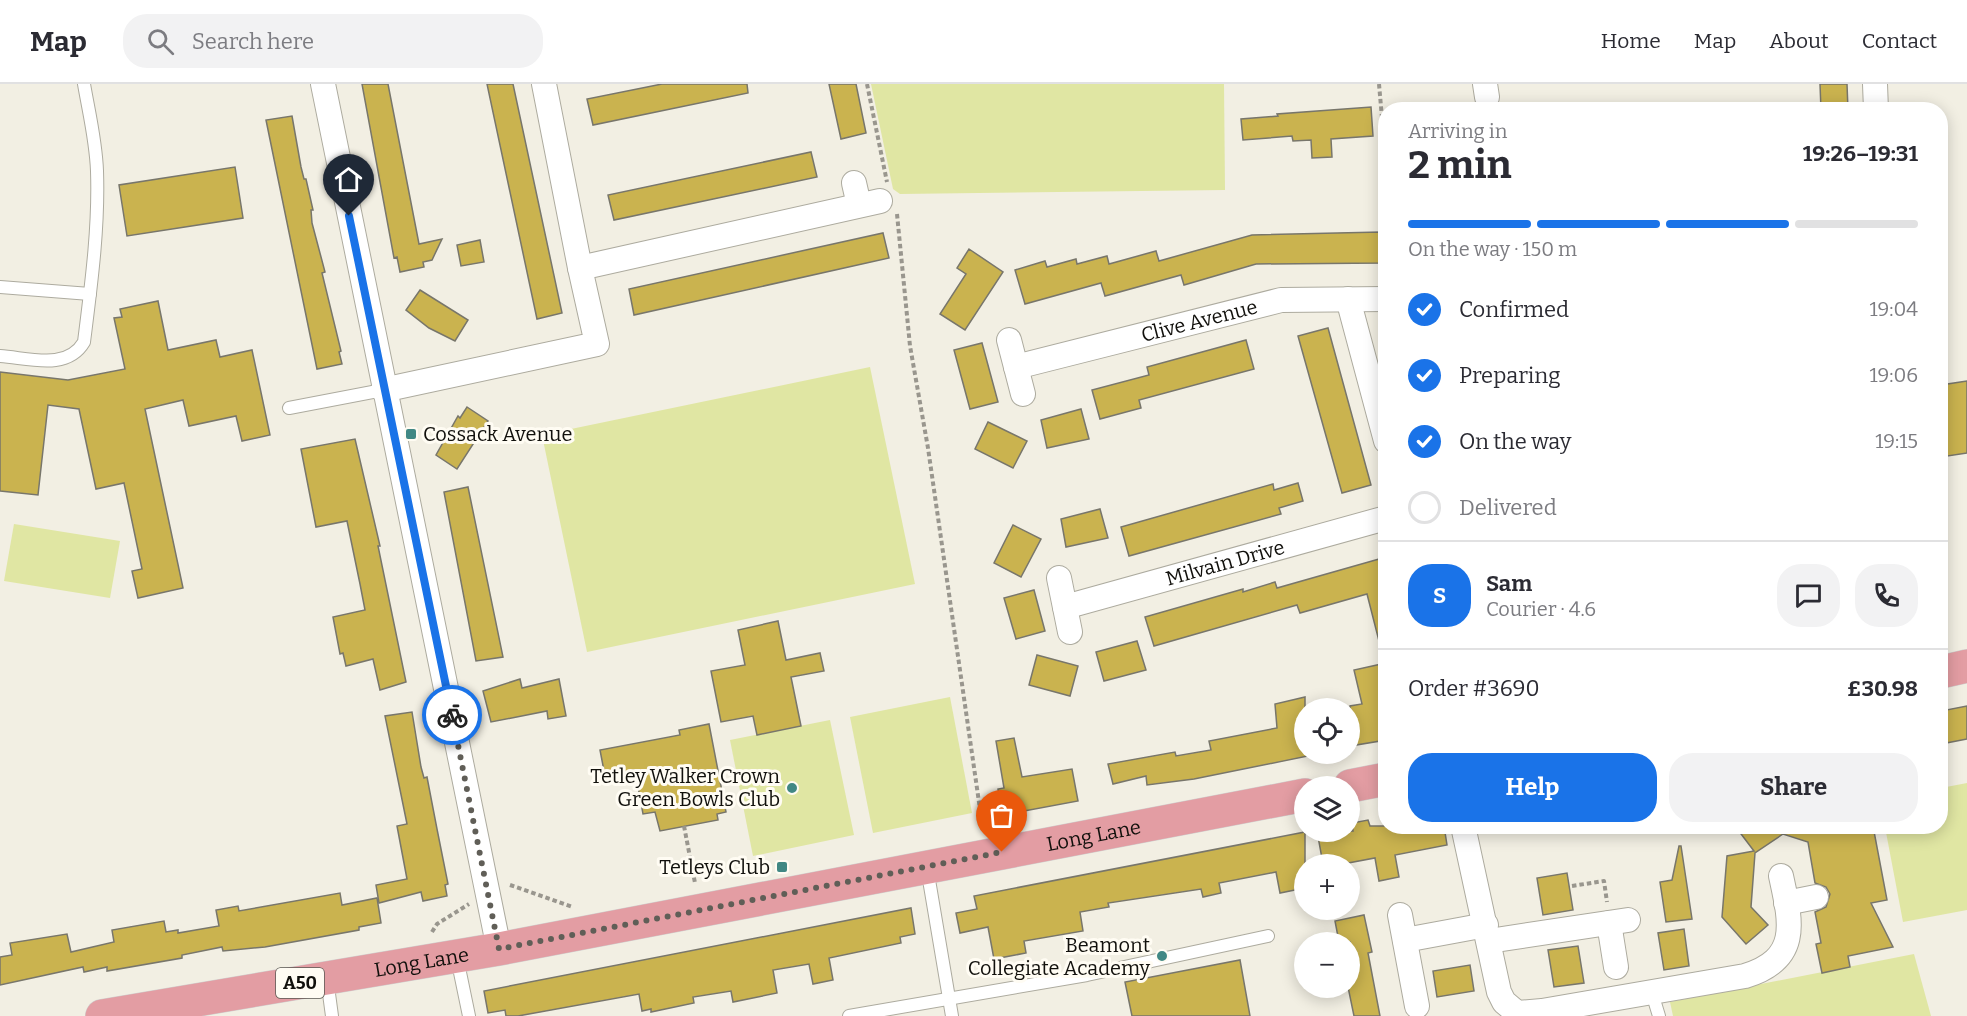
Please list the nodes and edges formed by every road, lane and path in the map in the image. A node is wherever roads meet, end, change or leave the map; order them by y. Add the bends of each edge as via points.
1 (84, 84) edge
2 (323, 84) edge
3 (543, 84) edge
4 (867, 84) edge
5 (1379, 84) edge
6 (1875, 84) edge
7 (1381, 102) edge
8 (1876, 102) edge
9 (871, 197) junction
10 (580, 268) junction
11 (0, 287) edge
12 (90, 294) junction
13 (1348, 299) junction
14 (1378, 299) edge
15 (1010, 340) dead end
16 (0, 356) edge
17 (1016, 367) junction
18 (383, 390) junction
19 (1023, 394) dead end
20 (289, 408) dead end
21 (1378, 411) edge
22 (1378, 520) edge
23 (1059, 578) dead end
24 (1065, 607) junction
25 (1070, 632) dead end
26 (1967, 666) edge
27 (1948, 670) edge
28 (1378, 781) edge
29 (1360, 784) edge
30 (1294, 797) edge
31 (684, 826) dead end
32 (1465, 834) edge
33 (987, 855) junction
34 (927, 867) junction
35 (1781, 876) dead end
36 (696, 883) dead end
37 (503, 885) dead end
38 (1572, 886) dead end
39 (1816, 897) dead end
40 (474, 902) dead end
41 (1786, 903) junction
42 (573, 907) dead end
43 (1400, 915) dead end
44 (1616, 922) junction
45 (432, 932) dead end
46 (1487, 933) junction
47 (1268, 936) dead end
48 (1405, 940) junction
49 (499, 949) junction
50 (457, 957) junction
51 (1616, 967) dead end
52 (327, 978) junction
53 (1652, 993) junction
54 (949, 997) junction
55 (1417, 1006) dead end
56 (1506, 1013) edge
57 (102, 1016) edge
58 (332, 1016) edge
59 (469, 1016) edge
60 (849, 1016) edge
61 (952, 1016) edge
62 (1659, 1016) edge

1 - 12 lane via 97,173
2 - 18 street
3 - 10 street
4 - 9 path
5 - 7 path
6 - 8 street
9 - 10 street
9 - 33 path via 897,209 910,346 930,458
10 - 18 street via 597,344
11 - 12 lane
12 - 16 lane via 84,342 78,352 59,361
13 - 14 street, Clive Avenue
13 - 17 street, Clive Avenue via 1281,300
13 - 21 street
15 - 17 street
17 - 19 street
18 - 20 lane
18 - 49 street
22 - 24 street, Milvain Drive
23 - 24 street
24 - 25 street
26 - 27 main road
28 - 29 main road
30 - 33 main road, Long Lane / A50
31 - 36 path
32 - 46 street
33 - 34 main road, Long Lane / A50
34 - 49 main road, Long Lane / A50
34 - 54 lane
35 - 41 street
37 - 42 path
38 - 44 path via 1604,881
39 - 41 street
40 - 45 path via 437,924
41 - 53 street via 1788,935 1774,964 1745,976
43 - 48 street
44 - 46 street
44 - 51 street
46 - 48 street
46 - 56 street
47 - 54 lane via 1087,975
48 - 55 street
49 - 50 main road, Long Lane / A50
50 - 52 main road, Long Lane / A50
50 - 59 lane
52 - 57 main road, Long Lane / A50
52 - 58 lane
53 - 56 street via 1525,1014
53 - 62 lane
54 - 60 lane
54 - 61 lane

